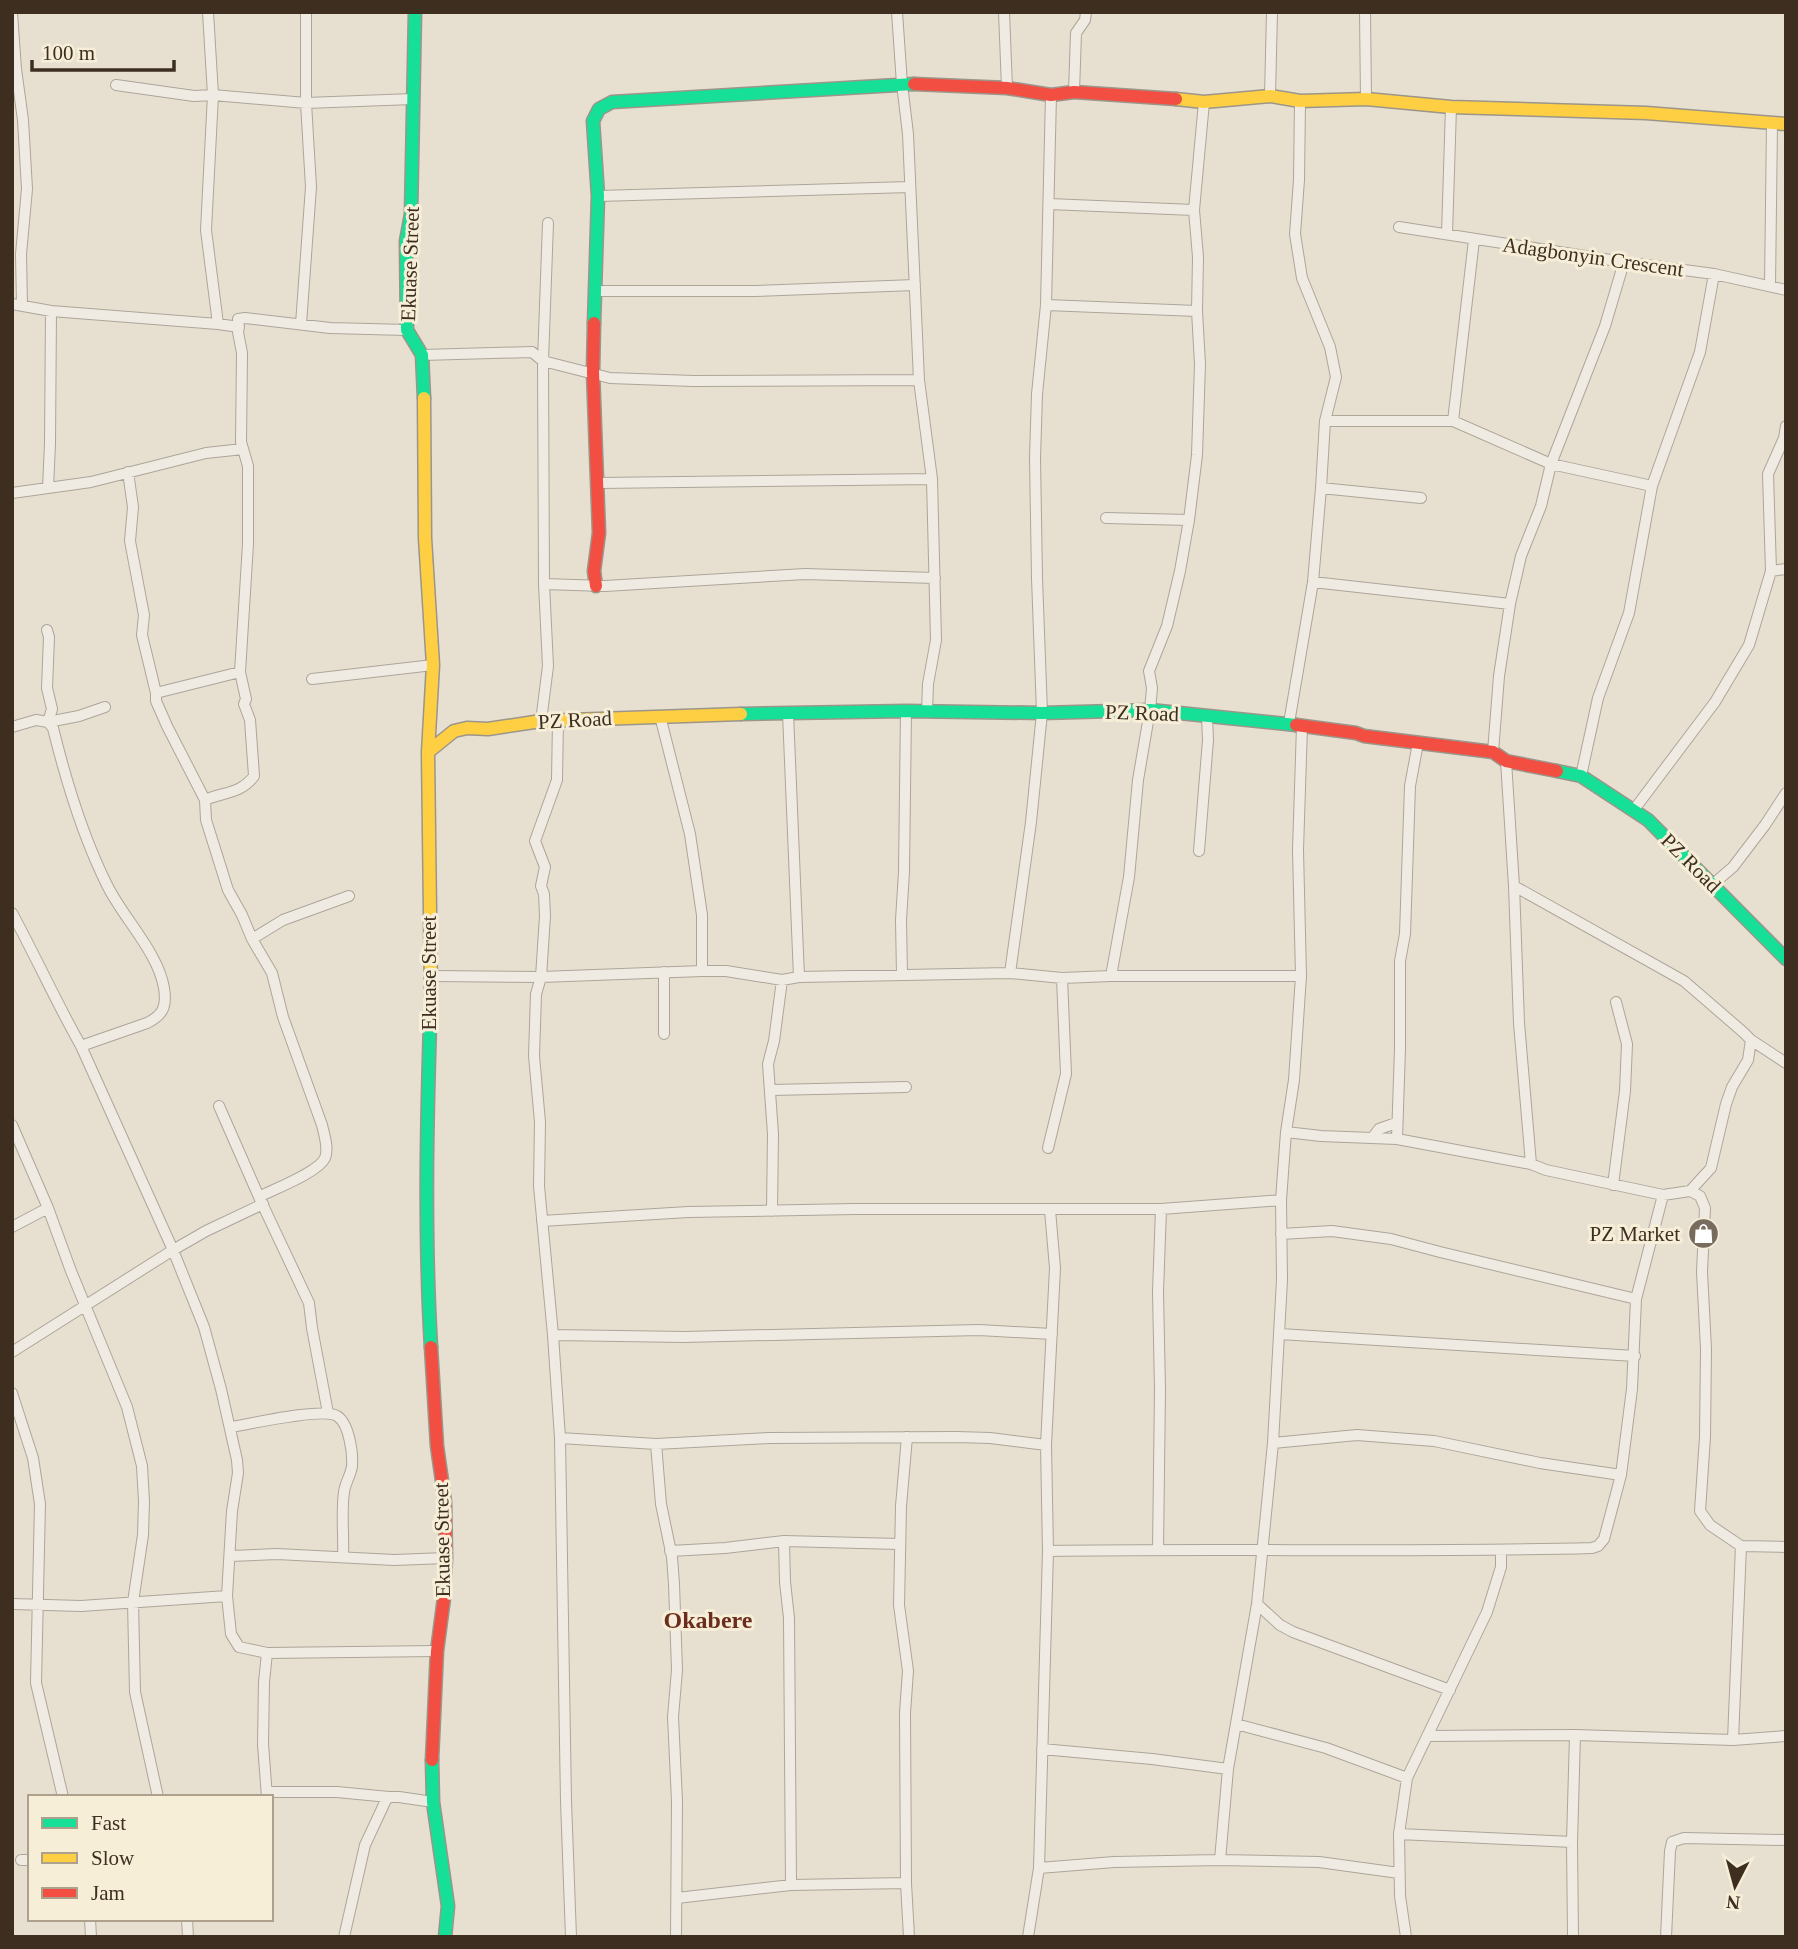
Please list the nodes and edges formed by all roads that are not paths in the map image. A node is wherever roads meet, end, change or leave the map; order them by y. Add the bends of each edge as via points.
1 (208, 12) edge
2 (306, 12) edge
3 (415, 12) edge
4 (897, 12) edge
5 (1004, 12) edge
6 (1086, 12) edge
7 (1272, 12) edge
8 (1365, 12) edge
9 (12, 13) edge
10 (902, 84) junction
11 (116, 85) dead end
12 (1007, 88) junction
13 (1074, 92) junction
14 (213, 95) junction
15 (1051, 95) junction
16 (1270, 96) junction
17 (413, 99) junction
18 (1366, 99) junction
19 (1300, 101) junction
20 (1204, 102) junction
21 (306, 103) junction
22 (1451, 107) junction
23 (1779, 123) edge
24 (909, 187) junction
25 (598, 196) junction
26 (1049, 204) junction
27 (1194, 210) junction
28 (548, 223) dead end
29 (1399, 228) dead end
30 (1447, 234) junction
31 (1474, 240) junction
32 (1624, 262) junction
33 (1714, 274) junction
34 (915, 285) junction
35 (1770, 286) junction
36 (1786, 290) edge
37 (595, 291) junction
38 (17, 304) edge
39 (1046, 305) junction
40 (51, 311) junction
41 (1196, 311) junction
42 (218, 324) junction
43 (301, 324) junction
44 (239, 327) junction
45 (407, 330) junction
46 (422, 355) junction
47 (543, 361) junction
48 (593, 372) junction
49 (919, 380) junction
50 (1325, 421) junction
51 (1453, 421) junction
52 (1786, 426) edge
53 (1785, 438) edge
54 (243, 449) junction
55 (1551, 464) junction
56 (128, 472) junction
57 (932, 479) junction
58 (598, 483) junction
59 (1652, 486) junction
60 (48, 488) junction
61 (1321, 488) junction
62 (12, 493) edge
63 (1421, 498) dead end
64 (1106, 518) dead end
65 (1189, 520) junction
66 (1786, 569) edge
67 (1771, 571) junction
68 (935, 578) junction
69 (1312, 582) junction
70 (544, 584) junction
71 (596, 586) junction
72 (1510, 604) junction
73 (47, 630) dead end
74 (433, 665) junction
75 (240, 672) junction
76 (312, 679) dead end
77 (156, 693) junction
78 (105, 707) dead end
79 (1150, 710) junction
80 (906, 711) junction
81 (927, 712) junction
82 (788, 713) junction
83 (1042, 713) junction
84 (660, 716) junction
85 (1207, 717) junction
86 (558, 721) junction
87 (48, 722) junction
88 (541, 722) junction
89 (1295, 724) junction
90 (12, 727) edge
91 (1418, 743) junction
92 (428, 752) junction
93 (1493, 752) junction
94 (1506, 761) junction
95 (1581, 776) junction
96 (1786, 793) edge
97 (205, 800) junction
98 (1633, 811) junction
99 (1199, 851) dead end
100 (1712, 885) junction
101 (1514, 886) junction
102 (349, 896) dead end
103 (12, 913) edge
104 (252, 939) junction
105 (1786, 959) edge
106 (702, 971) junction
107 (664, 972) junction
108 (1010, 973) junction
109 (902, 975) junction
110 (432, 976) junction
111 (1111, 976) junction
112 (1301, 976) junction
113 (541, 977) junction
114 (799, 977) junction
115 (1062, 978) junction
116 (782, 980) junction
117 (1616, 1002) dead end
118 (664, 1034) dead end
119 (1751, 1040) junction
120 (80, 1046) junction
121 (1771, 1054) junction
122 (1748, 1060) junction
123 (1786, 1063) edge
124 (906, 1087) dead end
125 (771, 1090) junction
126 (219, 1106) dead end
127 (1396, 1123) junction
128 (12, 1125) edge
129 (1286, 1132) junction
130 (1373, 1137) junction
131 (1397, 1139) junction
132 (1048, 1148) dead end
133 (1531, 1164) junction
134 (1613, 1185) junction
135 (1690, 1191) junction
136 (1663, 1195) junction
137 (261, 1200) junction
138 (1281, 1200) junction
139 (48, 1208) junction
140 (1161, 1209) junction
141 (1050, 1210) junction
142 (772, 1211) junction
143 (542, 1222) junction
144 (12, 1227) edge
145 (1281, 1234) junction
146 (173, 1251) junction
147 (1636, 1299) junction
148 (86, 1304) junction
149 (1052, 1334) junction
150 (1280, 1334) junction
151 (553, 1335) junction
152 (12, 1352) edge
153 (1635, 1356) junction
154 (12, 1393) edge
155 (328, 1413) junction
156 (231, 1427) junction
157 (906, 1437) junction
158 (560, 1438) junction
159 (1273, 1443) junction
160 (656, 1444) junction
161 (1046, 1445) junction
162 (1621, 1475) junction
163 (784, 1541) junction
164 (900, 1544) junction
165 (1741, 1546) junction
166 (1786, 1547) edge
167 (1158, 1549) junction
168 (1264, 1550) junction
169 (1501, 1550) junction
170 (670, 1551) junction
171 (1048, 1551) junction
172 (230, 1556) junction
173 (343, 1556) junction
174 (446, 1558) junction
175 (227, 1595) junction
176 (133, 1602) junction
177 (12, 1604) edge
178 (39, 1604) junction
179 (1257, 1604) junction
180 (437, 1651) junction
181 (267, 1653) junction
182 (1450, 1690) junction
183 (1236, 1724) junction
184 (1575, 1735) junction
185 (1427, 1736) junction
186 (1786, 1736) edge
187 (1732, 1740) junction
188 (1042, 1749) junction
189 (1228, 1769) junction
190 (1407, 1778) junction
191 (63, 1795) edge
192 (158, 1795) edge
193 (267, 1795) edge
194 (388, 1797) junction
195 (433, 1802) junction
196 (1399, 1834) junction
197 (1786, 1840) edge
198 (1572, 1842) junction
199 (1220, 1860) junction
200 (1039, 1868) junction
201 (1399, 1873) junction
202 (906, 1883) junction
203 (791, 1885) junction
204 (677, 1898) junction
205 (344, 1937) edge
206 (445, 1937) edge
207 (571, 1937) edge
208 (676, 1937) edge
209 (909, 1937) edge
210 (1028, 1937) edge
211 (1406, 1937) edge
212 (1573, 1937) edge
213 (1666, 1937) edge

1 - 14 street
2 - 21 street
3 - 17 street, Ekuase Street
4 - 10 street
5 - 12 street
6 - 13 street via 1076,33
7 - 16 street
8 - 18 street
9 - 38 street via 27,189
10 - 12 street
10 - 24 street
10 - 25 street via 612,102 599,109 593,121
11 - 14 street
12 - 15 street
13 - 15 street
13 - 20 street
14 - 21 street
14 - 42 street via 206,230
15 - 26 street
16 - 19 street
16 - 20 street
17 - 21 street
17 - 45 street, Ekuase Street
18 - 19 street
18 - 22 street
19 - 50 street via 1295,234 1302,278 1330,348 1335,377
20 - 27 street
21 - 43 street via 311,187
22 - 23 street via 1646,113
22 - 30 street
23 - 35 street
24 - 25 street
24 - 34 street
25 - 37 street
26 - 27 street
26 - 39 street
27 - 41 street
28 - 47 street
29 - 30 street, Adagbonyin Crescent
30 - 31 street, Adagbonyin Crescent
31 - 32 street, Adagbonyin Crescent
31 - 51 street
32 - 33 street, Adagbonyin Crescent
32 - 55 street via 1605,326
33 - 35 street, Adagbonyin Crescent
33 - 59 street via 1700,352
34 - 37 street
34 - 49 street
35 - 36 street, Adagbonyin Crescent
37 - 48 street
38 - 40 street
39 - 41 street
39 - 83 street via 1035,458
40 - 42 street
40 - 60 street
41 - 65 street via 1198,442
42 - 44 street
43 - 44 street via 245,318 238,319
43 - 45 street
44 - 54 street
45 - 46 street, Ekuase Street
46 - 47 street via 532,352
46 - 74 street, Ekuase Street
47 - 48 street
47 - 70 street
48 - 49 street via 610,378 692,382
48 - 58 street
49 - 57 street
50 - 51 street
50 - 61 street
51 - 55 street
52 - 53 street
53 - 67 street via 1768,474
54 - 56 street
54 - 75 street via 248,466 248,544
55 - 59 street
55 - 72 street
56 - 60 street
56 - 77 street via 130,541 144,615 142,635
57 - 58 street
57 - 68 street
58 - 71 street
59 - 95 street via 1629,613 1598,698
60 - 62 street
61 - 63 street
61 - 69 street
64 - 65 street
65 - 79 street via 1167,626 1149,671
66 - 67 street
67 - 98 street via 1749,645 1715,702
68 - 71 street via 805,574
68 - 81 street via 936,639
69 - 72 street
69 - 89 street
70 - 71 street
70 - 88 street via 548,666
72 - 93 street
73 - 87 street via 47,688 52,709
74 - 76 street
74 - 92 street, Ekuase Street
75 - 77 street
75 - 97 street via 250,720 254,776 233,793
77 - 97 street via 167,726
78 - 87 street
79 - 83 street, PZ Road
79 - 85 street, PZ Road
79 - 111 street
80 - 81 street, PZ Road
80 - 82 street, PZ Road
80 - 109 street
81 - 83 street, PZ Road
82 - 84 street, PZ Road
82 - 114 street
83 - 108 street
84 - 86 street, PZ Road
84 - 106 street via 690,834 702,915
85 - 89 street, PZ Road
85 - 99 street
86 - 88 street, PZ Road
86 - 113 street via 557,780 535,841 545,867
87 - 90 street via 36,720
87 - 120 street via 66,783 107,886 153,959 164,990 165,1002 157,1018
88 - 92 street, PZ Road via 467,728
89 - 91 street, PZ Road
89 - 112 street
91 - 93 street, PZ Road
91 - 127 street via 1410,786
92 - 110 street, Ekuase Street
93 - 94 street, PZ Road
94 - 95 street, PZ Road
94 - 101 street
95 - 98 street, PZ Road
96 - 100 street via 1733,867
97 - 104 street via 206,820 228,890
98 - 100 street, PZ Road via 1648,820
100 - 105 street, PZ Road
101 - 119 street via 1684,981
101 - 133 street
102 - 104 street via 283,920
103 - 120 street
104 - 137 street via 272,973 326,1141 326,1156 319,1166
106 - 107 street
106 - 116 street
107 - 113 street
107 - 118 street
108 - 109 street
108 - 115 street
109 - 114 street
110 - 113 street
110 - 174 street, Ekuase Street via 426,1138 428,1296
111 - 112 street
111 - 115 street
112 - 129 street
113 - 143 street via 536,993 534,1056
114 - 116 street
115 - 132 street via 1066,1074
116 - 125 street via 768,1064
117 - 134 street via 1627,1044
119 - 121 street
119 - 122 street
120 - 146 street
121 - 122 street
121 - 123 street
122 - 135 street via 1732,1087 1711,1168
124 - 125 street
125 - 142 street
126 - 137 street
127 - 130 street via 1379,1129
127 - 131 street
128 - 139 street
129 - 130 street
129 - 138 street
130 - 131 street
131 - 133 street
133 - 134 street
134 - 136 street
135 - 136 street
135 - 165 street via 1700,1196 1705,1208 1706,1397 1700,1511 1710,1525
136 - 147 street
137 - 146 street
137 - 155 street via 309,1303
138 - 140 street
138 - 145 street
139 - 144 street
139 - 148 street
140 - 141 street
140 - 167 street
141 - 142 street
141 - 149 street via 1055,1268
142 - 143 street
143 - 151 street
145 - 147 street via 1332,1231 1391,1238
145 - 150 street
146 - 148 street
146 - 156 street via 204,1327
147 - 153 street
148 - 152 street
148 - 176 street via 127,1407 142,1466 143,1535
149 - 151 street via 979,1330 684,1337
149 - 161 street
150 - 153 street
150 - 159 street
151 - 158 street
153 - 162 street
154 - 178 street via 33,1458 40,1504
155 - 156 street
155 - 173 street via 338,1416 349,1434 352,1466 344,1492
156 - 172 street via 238,1473
157 - 160 street
157 - 161 street via 990,1438
157 - 164 street
158 - 160 street
158 - 207 street
159 - 162 street via 1357,1434 1434,1441
159 - 168 street
160 - 170 street
161 - 171 street
162 - 169 street via 1604,1539 1598,1546
163 - 164 street
163 - 170 street
163 - 203 street
164 - 202 street via 899,1605 908,1671
165 - 166 street
165 - 187 street
167 - 168 street
167 - 171 street
168 - 169 street
168 - 179 street
169 - 182 street via 1501,1567 1487,1612
170 - 204 street via 677,1670 673,1717
171 - 188 street
172 - 173 street
172 - 175 street
173 - 174 street
174 - 180 street, Ekuase Street
175 - 176 street
175 - 181 street via 235,1642
176 - 178 street
176 - 192 street via 135,1692
177 - 178 street
178 - 191 street via 36,1683
179 - 182 street via 1293,1632
179 - 183 street
180 - 181 street
180 - 195 street, Ekuase Street
181 - 193 street via 263,1744
182 - 185 street
183 - 189 street
183 - 190 street via 1326,1748
184 - 185 street
184 - 187 street
184 - 198 street
185 - 190 street
186 - 187 street
188 - 189 street
188 - 200 street
189 - 199 street
190 - 196 street
193 - 194 street via 337,1792
194 - 195 street
194 - 205 street via 365,1845
195 - 206 street, Ekuase Street via 448,1906
196 - 198 street
196 - 201 street
197 - 213 street via 1684,1838 1672,1842
198 - 212 street
199 - 200 street
199 - 201 street via 1319,1862
200 - 210 street
201 - 211 street
202 - 203 street
202 - 209 street
203 - 204 street
204 - 208 street

